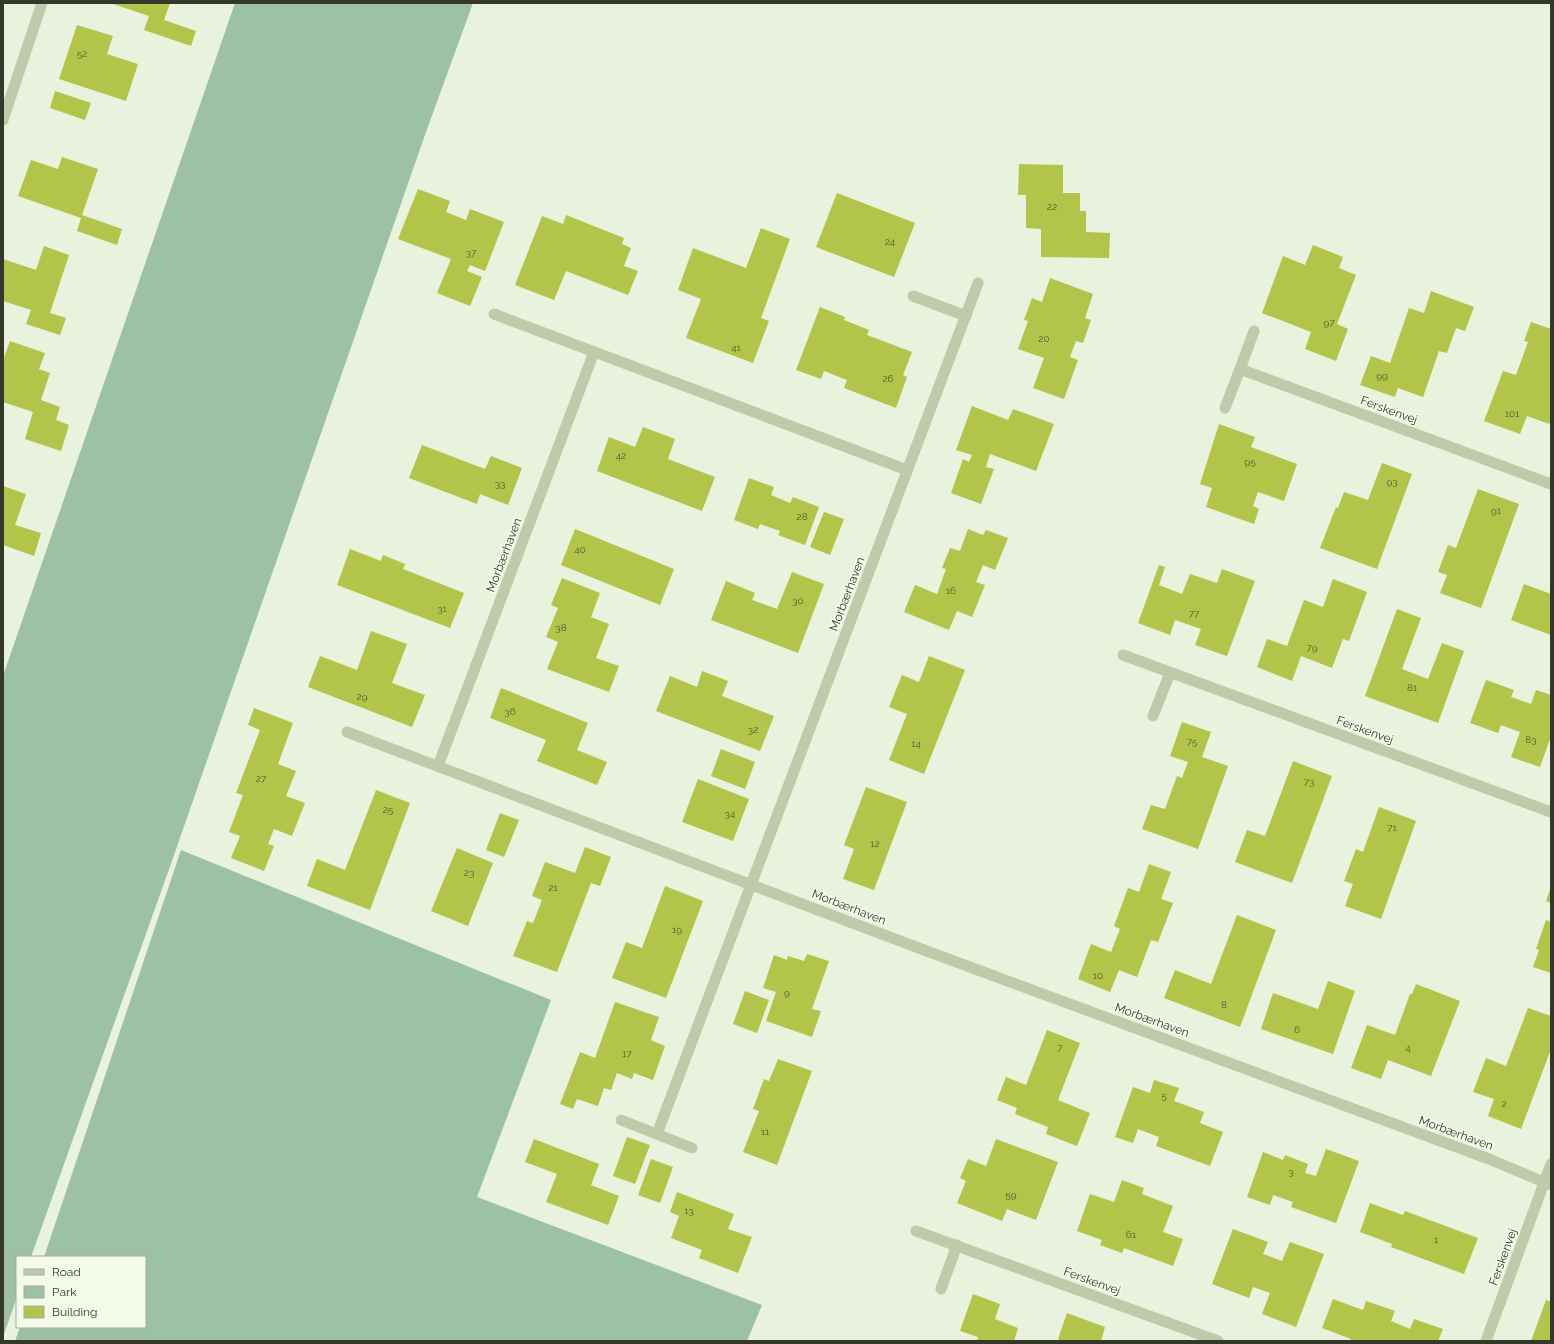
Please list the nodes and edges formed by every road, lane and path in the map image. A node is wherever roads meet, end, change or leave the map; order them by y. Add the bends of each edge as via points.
1 (42, 3) edge
2 (3, 120) edge
3 (978, 283) dead end
4 (913, 296) dead end
5 (494, 314) dead end
6 (966, 316) junction
7 (1254, 331) dead end
8 (594, 352) junction
9 (1240, 369) junction
10 (1225, 408) dead end
11 (907, 470) junction
12 (1551, 484) edge
13 (1123, 655) dead end
14 (1170, 672) junction
15 (1153, 716) dead end
16 (347, 732) dead end
17 (438, 766) junction
18 (1551, 812) edge
19 (751, 884) junction
20 (621, 1120) dead end
21 (657, 1134) junction
22 (692, 1148) dead end
23 (1551, 1164) edge
24 (1548, 1184) edge
25 (916, 1231) dead end
26 (957, 1245) junction
27 (941, 1289) dead end
28 (1218, 1341) edge
29 (1486, 1341) edge

1 - 2 street
3 - 6 street, Morbærhaven
4 - 6 street
5 - 8 street
6 - 11 street, Morbærhaven
7 - 9 street
8 - 11 street
8 - 17 street, Morbærhaven
9 - 10 street
9 - 12 street, Ferskenvej
11 - 19 street, Morbærhaven
13 - 14 street, Ferskenvej
14 - 15 street
14 - 18 street, Ferskenvej
16 - 17 street, Morbærhaven
17 - 19 street, Morbærhaven
19 - 21 street, Morbærhaven
19 - 24 street, Morbærhaven via 1489,1159
20 - 21 street
21 - 22 street
23 - 24 street, Ferskenvej
24 - 29 street, Ferskenvej
25 - 26 street, Ferskenvej
26 - 27 street
26 - 28 street, Ferskenvej

